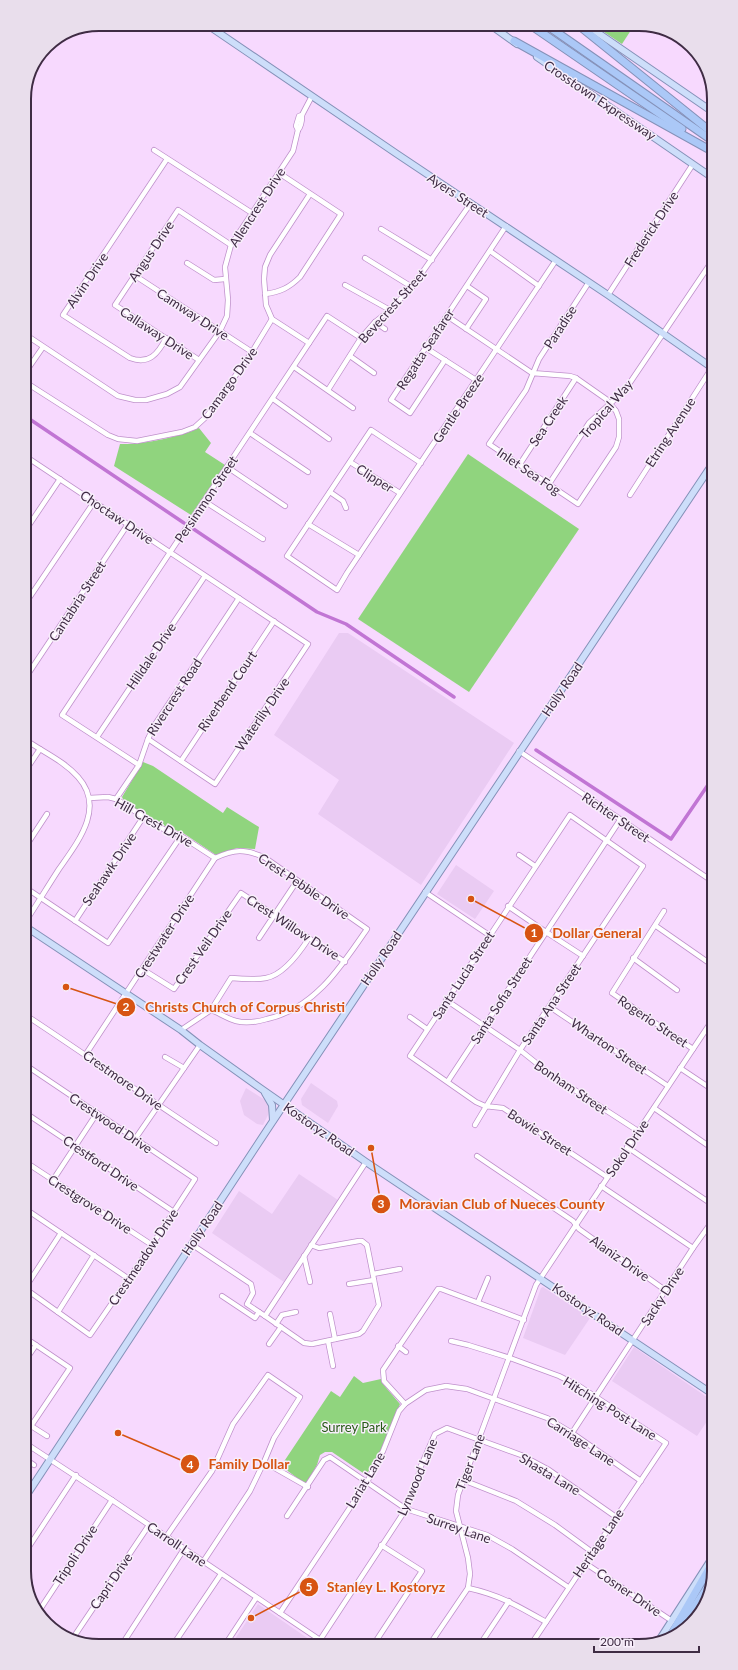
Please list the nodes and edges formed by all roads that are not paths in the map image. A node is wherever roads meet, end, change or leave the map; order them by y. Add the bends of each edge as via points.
1 (216, 31) edge
2 (499, 31) edge
3 (539, 31) edge
4 (555, 31) edge
5 (586, 31) edge
6 (595, 31) edge
7 (514, 41) junction
8 (312, 96) junction
9 (707, 108) edge
10 (707, 129) edge
11 (707, 137) edge
12 (707, 147) edge
13 (707, 147) edge
14 (154, 150) dead end
15 (167, 159) junction
16 (693, 164) junction
17 (279, 173) junction
18 (707, 174) edge
19 (310, 194) junction
20 (471, 203) junction
21 (252, 213) junction
22 (506, 226) junction
23 (381, 229) dead end
24 (231, 245) junction
25 (490, 251) junction
26 (365, 258) dead end
27 (432, 260) junction
28 (556, 260) junction
29 (187, 263) dead end
30 (707, 268) edge
31 (134, 275) junction
32 (225, 279) junction
33 (589, 282) junction
34 (345, 285) dead end
35 (467, 286) junction
36 (539, 286) junction
37 (412, 287) junction
38 (265, 294) junction
39 (608, 295) junction
40 (115, 305) joint
41 (390, 310) junction
42 (447, 316) junction
43 (272, 319) junction
44 (375, 322) junction
45 (385, 329) dead end
46 (466, 329) junction
47 (220, 331) junction
48 (663, 334) junction
49 (31, 338) edge
50 (166, 338) junction
51 (361, 338) junction
52 (309, 343) junction
53 (43, 347) junction
54 (426, 348) junction
55 (497, 349) junction
56 (252, 352) junction
57 (350, 356) junction
58 (198, 360) junction
59 (445, 360) junction
60 (31, 364) edge
61 (707, 365) edge
62 (294, 367) junction
63 (374, 373) dead end
64 (532, 373) junction
65 (707, 374) edge
66 (576, 378) junction
67 (476, 380) junction
68 (31, 386) edge
69 (328, 390) junction
70 (273, 399) junction
71 (611, 404) junction
72 (353, 408) dead end
73 (250, 433) junction
74 (329, 439) dead end
75 (31, 460) edge
76 (350, 462) junction
77 (421, 463) junction
78 (520, 464) junction
79 (227, 467) junction
80 (308, 472) dead end
81 (707, 472) edge
82 (60, 479) junction
83 (549, 484) junction
84 (330, 492) junction
85 (400, 493) junction
86 (630, 494) dead end
87 (204, 501) junction
88 (94, 502) junction
89 (286, 506) dead end
90 (346, 508) dead end
91 (31, 522) edge
92 (128, 524) junction
93 (308, 524) junction
94 (263, 539) dead end
95 (170, 552) junction
96 (359, 555) junction
97 (205, 576) junction
98 (31, 596) edge
99 (239, 598) junction
100 (274, 621) junction
101 (308, 644) joint
102 (31, 670) edge
103 (96, 737) junction
104 (148, 739) junction
105 (31, 743) edge
106 (40, 749) junction
107 (519, 751) junction
108 (181, 761) junction
109 (31, 762) edge
110 (139, 765) junction
111 (90, 798) junction
112 (116, 799) junction
113 (47, 814) dead end
114 (144, 816) junction
115 (620, 820) junction
116 (181, 836) junction
117 (31, 838) edge
118 (606, 840) junction
119 (518, 855) dead end
120 (215, 858) junction
121 (535, 866) junction
122 (707, 878) edge
123 (297, 881) junction
124 (31, 891) edge
125 (425, 892) junction
126 (241, 893) joint
127 (41, 898) junction
128 (508, 906) junction
129 (664, 912) dead end
130 (31, 913) edge
131 (274, 915) junction
132 (75, 921) junction
133 (656, 926) junction
134 (31, 930) edge
135 (546, 932) junction
136 (490, 935) junction
137 (259, 938) dead end
138 (309, 938) junction
139 (583, 956) junction
140 (633, 958) junction
141 (345, 962) junction
142 (707, 962) edge
143 (142, 969) junction
144 (677, 990) dead end
145 (127, 995) junction
146 (446, 1000) junction
147 (550, 1007) junction
148 (211, 1010) junction
149 (410, 1017) dead end
150 (31, 1019) edge
151 (484, 1026) junction
152 (707, 1028) edge
153 (427, 1029) junction
154 (181, 1030) junction
155 (200, 1045) junction
156 (693, 1049) junction
157 (520, 1050) junction
158 (86, 1054) junction
159 (410, 1056) joint
160 (165, 1057) dead end
161 (184, 1068) junction
162 (680, 1068) junction
163 (31, 1069) edge
164 (448, 1080) junction
165 (668, 1086) junction
166 (707, 1086) edge
167 (263, 1090) junction
168 (158, 1105) junction
169 (284, 1105) junction
170 (485, 1106) junction
171 (654, 1108) junction
172 (97, 1113) junction
173 (31, 1117) edge
174 (273, 1122) junction
175 (475, 1125) dead end
176 (638, 1131) junction
177 (135, 1139) junction
178 (216, 1143) dead end
179 (74, 1146) junction
180 (707, 1146) edge
181 (627, 1147) junction
182 (477, 1156) dead end
183 (366, 1162) junction
184 (31, 1166) edge
185 (607, 1177) junction
186 (195, 1179) joint
187 (53, 1180) junction
188 (601, 1186) junction
189 (707, 1201) edge
190 (174, 1212) junction
191 (31, 1214) edge
192 (576, 1225) junction
193 (707, 1232) edge
194 (61, 1233) junction
195 (191, 1244) junction
196 (152, 1245) junction
197 (311, 1245) junction
198 (693, 1248) junction
199 (94, 1255) junction
200 (304, 1256) junction
201 (400, 1270) dead end
202 (374, 1277) junction
203 (540, 1277) junction
204 (488, 1278) dead end
205 (129, 1279) junction
206 (31, 1280) edge
207 (310, 1282) dead end
208 (348, 1284) dead end
209 (666, 1290) junction
210 (31, 1293) edge
211 (222, 1296) dead end
212 (478, 1302) junction
213 (247, 1304) junction
214 (242, 1309) junction
215 (58, 1312) junction
216 (259, 1312) junction
217 (296, 1312) dead end
218 (330, 1314) dead end
219 (265, 1316) junction
220 (524, 1320) junction
221 (278, 1326) junction
222 (335, 1339) junction
223 (634, 1340) junction
224 (328, 1341) junction
225 (452, 1341) dead end
226 (31, 1342) edge
227 (269, 1344) dead end
228 (36, 1345) junction
229 (398, 1346) junction
230 (31, 1352) edge
231 (406, 1352) dead end
232 (510, 1358) junction
233 (333, 1366) dead end
234 (707, 1390) edge
235 (596, 1397) junction
236 (495, 1398) junction
237 (405, 1404) junction
238 (31, 1424) edge
239 (31, 1426) edge
240 (572, 1433) junction
241 (47, 1436) dead end
242 (478, 1440) junction
243 (666, 1443) joint
244 (31, 1446) edge
245 (50, 1459) junction
246 (264, 1462) junction
247 (31, 1463) edge
248 (34, 1465) dead end
249 (76, 1475) junction
250 (463, 1480) junction
251 (641, 1481) junction
252 (367, 1482) junction
253 (308, 1487) junction
254 (31, 1488) edge
255 (112, 1500) junction
256 (406, 1509) junction
257 (287, 1516) dead end
258 (616, 1517) junction
259 (149, 1525) junction
260 (459, 1527) junction
261 (166, 1537) junction
262 (31, 1543) edge
263 (382, 1545) junction
264 (184, 1549) junction
265 (592, 1552) junction
266 (203, 1562) junction
267 (585, 1563) junction
268 (707, 1566) edge
269 (707, 1572) edge
270 (221, 1574) junction
271 (568, 1587) junction
272 (468, 1588) junction
273 (703, 1594) edge
274 (256, 1598) junction
275 (509, 1601) junction
276 (41, 1608) edge
277 (280, 1613) junction
278 (672, 1621) junction
279 (685, 1621) edge
280 (546, 1622) junction
281 (674, 1629) edge
282 (75, 1634) edge
283 (663, 1634) edge
284 (126, 1639) edge
285 (177, 1639) edge
286 (229, 1639) edge
287 (319, 1639) edge
288 (321, 1639) edge
289 (377, 1639) edge
290 (433, 1639) edge
291 (484, 1639) edge
292 (535, 1639) edge

1 - 8 main road, Ayers Street
2 - 7 main road, Crosstown Expressway
3 - 13 highway, Crosstown Expressway
4 - 11 highway
5 - 10 highway
6 - 9 main road
7 - 12 highway
7 - 16 main road, Crosstown Expressway
8 - 17 street, Allencrest Drive via 302,115 298,116 293,151
8 - 20 main road, Ayers Street
14 - 15 street
15 - 21 street
15 - 50 street, Alvin Drive via 63,315 139,362 158,353
16 - 18 main road, Crosstown Expressway
16 - 39 street, Frederick Drive
17 - 19 street
17 - 21 street, Allencrest Drive
19 - 38 street via 270,255 265,267
19 - 38 street via 341,214 294,284 276,293
20 - 22 main road, Ayers Street
20 - 27 street, Bevecrest Street
21 - 24 street, Allencrest Drive
22 - 25 street, Regatta Seafarer
22 - 28 main road, Ayers Street
23 - 27 street
24 - 31 street, Angus Drive via 178,210
24 - 32 street, Allencrest Drive
25 - 35 street, Regatta Seafarer
25 - 36 street
26 - 37 street
27 - 37 street, Bevecrest Street
28 - 33 main road, Ayers Street
28 - 36 street, Gentle Breeze
29 - 32 street via 214,280
30 - 48 street, Tropical Way
31 - 40 street, Angus Drive
31 - 47 street, Camway Drive
32 - 47 street, Allencrest Drive via 227,316
33 - 39 main road, Ayers Street
33 - 64 street, Paradise
34 - 41 street
35 - 42 street, Regatta Seafarer
35 - 46 street via 486,299
36 - 55 street, Gentle Breeze
37 - 41 street, Bevecrest Street
38 - 43 street via 267,311
39 - 48 main road, Ayers Street
40 - 50 street, Callaway Drive
41 - 44 street, Bevecrest Street
42 - 46 street
42 - 54 street, Regatta Seafarer
43 - 52 street
43 - 56 street, Camargo Drive
44 - 45 street
44 - 51 street, Bevecrest Street
46 - 55 street
47 - 56 street, Camway Drive
47 - 58 street, Allencrest Drive
48 - 61 main road, Ayers Street
48 - 71 street, Tropical Way via 625,390
49 - 53 street, Allencrest Drive
50 - 58 street, Callaway Drive
51 - 52 street, Persimmon Street via 327,316
51 - 57 street, Bevecrest Street
52 - 62 street, Persimmon Street
53 - 58 street, Allencrest Drive via 118,396 135,400 146,400 167,394 180,387
53 - 60 street
54 - 59 street
54 - 59 street, Regatta Seafarer via 391,400 410,413
55 - 64 street
55 - 67 street, Gentle Breeze
56 - 68 street, Camargo Drive via 207,416 195,427 137,441 108,435
57 - 63 street
57 - 69 street, Bevecrest Street
59 - 67 street
62 - 69 street
62 - 70 street, Persimmon Street
64 - 66 street
64 - 78 street, Inlet Sea Fog via 526,390 490,444
65 - 86 street, Etring Avenue
66 - 71 street
66 - 78 street, Sea Creek
67 - 77 street, Gentle Breeze
69 - 72 street
70 - 73 street, Persimmon Street
70 - 74 street
71 - 83 street, Tropical Way via 589,423
71 - 83 street, Inlet Sea Fog via 619,418 616,447 578,504
73 - 79 street, Persimmon Street
73 - 80 street
75 - 82 street, Choctaw Drive
76 - 77 street via 371,430
76 - 84 street
76 - 85 street, Clipper
77 - 85 street, Gentle Breeze
78 - 83 street, Inlet Sea Fog
79 - 87 street, Persimmon Street
79 - 89 street
81 - 107 main road, Holly Road
82 - 88 street, Choctaw Drive
82 - 91 street
84 - 90 street via 344,501
84 - 93 street
85 - 96 street, Gentle Breeze
87 - 94 street
87 - 95 street, Persimmon Street
88 - 92 street, Choctaw Drive
88 - 98 street
92 - 95 street, Choctaw Drive
92 - 102 street, Cantabria Street
93 - 96 street
93 - 96 street, Gentle Breeze via 287,556 338,590
95 - 97 street, Choctaw Drive
95 - 103 street, Persimmon Street via 62,715
97 - 99 street, Choctaw Drive
97 - 103 street, Hilldale Drive
99 - 100 street, Choctaw Drive
99 - 104 street, Rivercrest Road via 154,726
100 - 101 street, Choctaw Drive
100 - 108 street, Riverbend Court
101 - 108 street, Waterlily Drive via 215,784
103 - 110 street
104 - 108 street
104 - 110 street, Rivercrest Road
105 - 106 street
106 - 109 street
106 - 111 street via 79,777
107 - 115 street, Richter Street
107 - 125 main road, Holly Road
110 - 112 street, Rivercrest Road
111 - 112 street, Hill Crest Drive
111 - 127 street via 90,811 83,833
112 - 114 street, Hill Crest Drive
113 - 117 street
114 - 116 street, Hill Crest Drive via 161,828
114 - 132 street, Seahawk Drive
115 - 118 street, Santa Sofia Street
115 - 122 street, Richter Street
116 - 120 street, Hill Crest Drive
116 - 132 street via 108,943
118 - 121 street, Santa Lucia Street via 570,815
118 - 135 street, Santa Sofia Street
118 - 139 street, Santa Ana Street via 643,866
119 - 121 street
120 - 123 street, Crest Pebble Drive via 240,850 252,852 264,857
120 - 143 street, Crestwater Drive
121 - 128 street, Santa Lucia Street
123 - 131 street
123 - 141 street, Crest Pebble Drive via 367,930
124 - 127 street
125 - 136 street
125 - 169 main road, Holly Road
126 - 131 street, Crest Willow Drive
126 - 143 street, Crest Veil Drive via 174,989
127 - 130 street
127 - 132 street
128 - 135 street
128 - 136 street, Santa Lucia Street
129 - 133 street
131 - 137 street
131 - 138 street, Crest Willow Drive
133 - 140 street
133 - 142 street
134 - 145 main road, Kostoryz Road
135 - 139 street
135 - 151 street, Santa Sofia Street
136 - 146 street, Santa Lucia Street
138 - 141 street, Crest Willow Drive
138 - 148 street via 296,957 267,978 231,978
139 - 147 street, Santa Ana Street
140 - 144 street
140 - 156 street, Rogerio Street via 612,993
141 - 148 street via 324,986 302,1005 276,1017 252,1023 236,1021
143 - 145 street, Crestwater Drive
145 - 154 main road, Kostoryz Road
145 - 158 street, Crestwater Drive
146 - 151 street, Bonham Street
146 - 153 street, Santa Lucia Street
147 - 157 street, Santa Ana Street
147 - 165 street, Wharton Street
148 - 154 street
149 - 153 street
150 - 158 street, Crestmore Drive
151 - 157 street, Bonham Street
151 - 164 street, Santa Sofia Street
152 - 156 street, Sokol Drive
153 - 159 street, Santa Lucia Street
154 - 155 main road, Kostoryz Road
155 - 161 street
155 - 167 main road, Kostoryz Road
156 - 162 street, Sokol Drive
157 - 170 street, Santa Ana Street
157 - 176 street, Bonham Street via 550,1074
158 - 168 street, Crestmore Drive
159 - 164 street, Bowie Street
160 - 161 street
161 - 168 street
162 - 165 street, Sokol Drive
162 - 166 street
163 - 172 street, Crestwood Drive
164 - 170 street, Bowie Street
165 - 171 street, Sokol Drive
167 - 169 main road, Kostoryz Road
167 - 174 main road via 272,1105
168 - 177 street
168 - 178 street, Crestmore Drive
169 - 174 main road, Holly Road
169 - 183 main road, Kostoryz Road
170 - 175 street, Santa Ana Street
170 - 185 street, Bowie Street via 503,1108
171 - 176 street, Sokol Drive
171 - 180 street
172 - 177 street, Crestwood Drive
172 - 179 street
173 - 179 street, Crestford Drive
174 - 195 main road, Holly Road
176 - 181 street, Sokol Drive
177 - 186 street, Crestwood Drive
179 - 187 street
179 - 190 street, Crestford Drive
181 - 185 street, Sokol Drive
181 - 189 street
182 - 192 street, Alaniz Drive
183 - 197 street
183 - 203 main road, Kostoryz Road
184 - 187 street, Crestgrove Drive
185 - 188 street, Sokol Drive
186 - 190 street, Crestmeadow Drive
187 - 196 street, Crestgrove Drive
188 - 192 street, Sokol Drive
188 - 198 street
190 - 196 street, Crestmeadow Drive
191 - 194 street
192 - 203 street, Sokol Drive
192 - 209 street, Alaniz Drive
193 - 198 street, Sacky Drive
194 - 199 street
194 - 206 street
195 - 213 street via 251,1284 253,1293
195 - 245 main road, Holly Road
196 - 205 street, Crestmeadow Drive
197 - 200 street
197 - 202 street via 318,1248 362,1242 368,1247
198 - 209 street, Sacky Drive
199 - 205 street
199 - 215 street
200 - 207 street
200 - 219 street
201 - 202 street
202 - 208 street
202 - 222 street via 379,1306 359,1334
203 - 220 street, Tiger Lane
203 - 223 main road, Kostoryz Road
204 - 212 street
205 - 215 street, Crestmeadow Drive via 90,1334
209 - 223 street, Sacky Drive
210 - 215 street
211 - 214 street
212 - 220 street
212 - 229 street via 438,1289
213 - 214 street
213 - 216 street
214 - 216 street via 255,1318
216 - 219 street
217 - 221 street via 282,1315
218 - 222 street
219 - 221 street
220 - 232 street, Tiger Lane
221 - 224 street via 304,1343
221 - 227 street
222 - 224 street
223 - 234 main road, Kostoryz Road
223 - 235 street, Sacky Drive
224 - 233 street
225 - 232 street, Hitching Post Lane
226 - 228 street
228 - 230 street
228 - 238 street via 70,1368
229 - 231 street
229 - 237 street via 383,1370 383,1378
232 - 235 street, Hitching Post Lane via 559,1376
232 - 236 street, Tiger Lane
235 - 240 street, Sacky Drive
235 - 243 street, Hitching Post Lane
236 - 237 street, Lariat Lane via 467,1389 446,1386 426,1390
236 - 240 street, Carriage Lane via 547,1418
236 - 242 street, Tiger Lane
237 - 252 street, Lariat Lane
239 - 241 street
240 - 251 street, Carriage Lane
242 - 250 street, Tiger Lane
242 - 256 street, Lynwood Lane via 447,1428 435,1434
242 - 258 street, Shasta Lane via 521,1455 549,1470
243 - 251 street, Heritage Lane
244 - 245 street, Carroll Lane
245 - 249 street, Carroll Lane
245 - 254 main road, Holly Road
246 - 253 street
246 - 261 street via 274,1438 300,1396 268,1375 233,1424 212,1471
246 - 266 street via 250,1491
247 - 248 street
249 - 255 street, Carroll Lane
249 - 262 street
250 - 260 street, Tiger Lane via 456,1511
250 - 265 street via 516,1502 555,1525
251 - 258 street, Heritage Lane
252 - 253 street, Surrey Lane via 330,1457 324,1460
252 - 256 street, Surrey Lane
252 - 277 street, Lariat Lane
253 - 257 street
255 - 259 street, Carroll Lane
255 - 276 street, Tripoli Drive
256 - 260 street, Surrey Lane
256 - 263 street, Lynwood Lane
258 - 265 street, Heritage Lane
259 - 261 street, Carroll Lane
259 - 282 street, Capri Drive
260 - 271 street, Surrey Lane via 487,1535
260 - 272 street, Tiger Lane via 468,1558
261 - 264 street, Carroll Lane
263 - 288 street, Lynwood Lane
263 - 289 street via 422,1571
264 - 266 street, Carroll Lane
264 - 284 street
265 - 267 street, Heritage Lane
266 - 270 street, Carroll Lane
267 - 271 street, Heritage Lane
267 - 278 street, Cosner Drive
268 - 278 main road
269 - 281 highway
270 - 274 street, Carroll Lane
270 - 285 street
271 - 280 street, Heritage Lane
272 - 275 street
272 - 290 street
273 - 279 highway
274 - 277 street, Carroll Lane
274 - 286 street
275 - 280 street
275 - 291 street
277 - 287 street, Carroll Lane
278 - 283 main road
280 - 292 street, Heritage Lane

